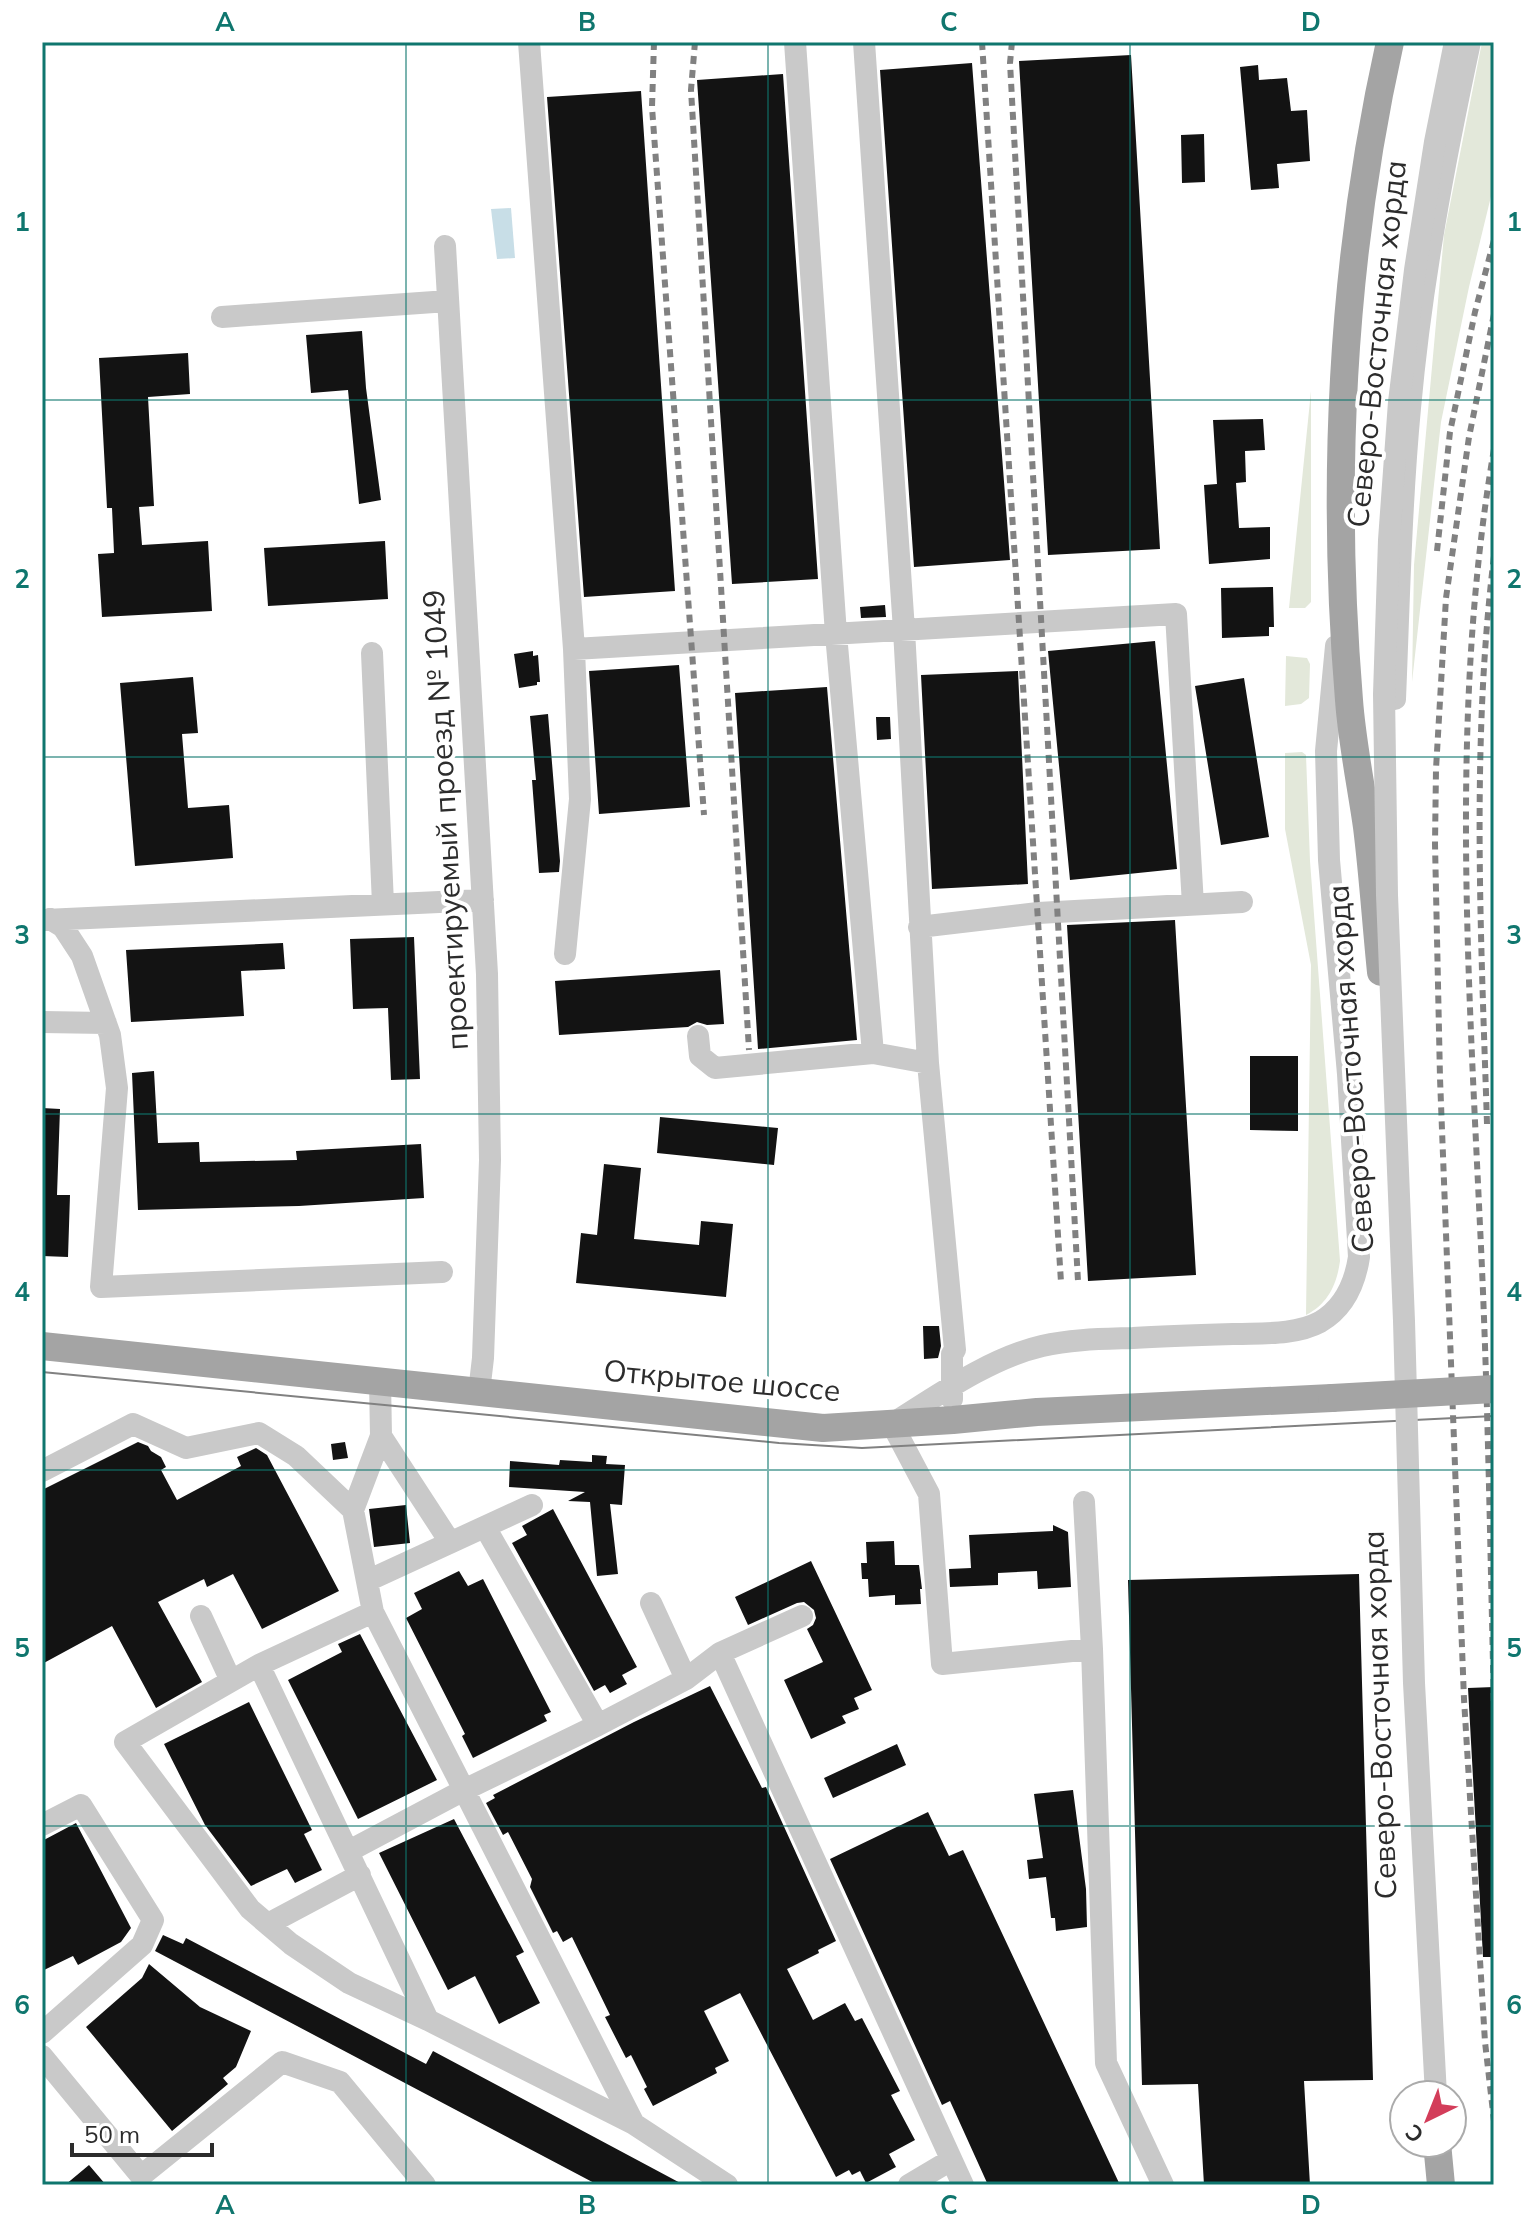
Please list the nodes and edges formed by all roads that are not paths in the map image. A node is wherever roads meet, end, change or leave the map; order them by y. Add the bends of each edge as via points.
1 (529, 42) edge
2 (795, 42) edge
3 (864, 42) edge
4 (1390, 42) edge
5 (1455, 42) edge
6 (1470, 42) edge
7 (445, 246) dead end
8 (448, 301) junction
9 (222, 317) dead end
10 (1342, 585) junction
11 (904, 630) junction
12 (836, 634) junction
13 (574, 649) junction
14 (372, 653) dead end
15 (1395, 699) dead end
16 (483, 900) junction
17 (1242, 902) dead end
18 (383, 904) junction
19 (1193, 905) junction
20 (107, 918) junction
21 (46, 920) edge
22 (919, 927) junction
23 (565, 954) dead end
24 (82, 956) junction
25 (42, 1022) edge
26 (106, 1023) junction
27 (698, 1036) dead end
28 (873, 1053) junction
29 (928, 1063) junction
30 (442, 1272) dead end
31 (42, 1346) edge
32 (380, 1380) junction
33 (952, 1387) junction
34 (1494, 1389) edge
35 (479, 1392) junction
36 (953, 1420) junction
37 (892, 1424) junction
38 (381, 1436) junction
39 (42, 1471) edge
40 (1084, 1502) dead end
41 (532, 1505) dead end
42 (353, 1510) junction
43 (485, 1527) junction
44 (450, 1542) junction
45 (367, 1581) junction
46 (651, 1603) dead end
47 (373, 1612) junction
48 (201, 1616) dead end
49 (802, 1616) dead end
50 (1092, 1649) junction
51 (720, 1653) junction
52 (259, 1665) junction
53 (686, 1679) junction
54 (231, 1681) junction
55 (598, 1725) junction
56 (464, 1790) junction
57 (42, 1825) edge
58 (349, 1851) junction
59 (360, 1875) junction
60 (268, 1924) junction
61 (428, 2020) junction
62 (42, 2033) edge
63 (42, 2056) edge
64 (1433, 2079) edge
65 (1433, 2079) edge
66 (634, 2124) junction
67 (1441, 2159) edge
68 (951, 2160) junction
69 (425, 2185) edge
70 (727, 2185) edge
71 (909, 2185) edge
72 (963, 2185) edge
73 (1163, 2185) edge
74 (1443, 2185) edge

1 - 13 street
2 - 12 street
3 - 11 street
4 - 10 main road, Северо-Восточная хорда via 1355,255 1343,404
5 - 65 street, Северо-Восточная хорда, bridge via 1415,270 1399,402 1384,694 1414,1683
6 - 15 street via 1447,149 1410,407
7 - 8 street, проектируемый проезд № 1049
8 - 9 street
8 - 16 street, проектируемый проезд № 1049
10 - 33 street via 1326,751 1329,860 1359,1246 1356,1278 1337,1309 1306,1328 1075,1340 1020,1351
10 - 64 main road, Северо-Восточная хорда via 1349,703 1390,1055 1410,1661
11 - 12 street
11 - 19 street via 1176,614
11 - 22 street
12 - 13 street
12 - 28 street
13 - 23 street via 580,799
14 - 18 street
16 - 18 street
16 - 35 street, проектируемый проезд № 1049 via 490,1160
17 - 19 street
18 - 20 street via 131,907
19 - 22 street via 1038,913
20 - 21 street
20 - 24 street via 86,942
21 - 24 street via 63,927
22 - 29 street
24 - 26 street
25 - 26 street
26 - 30 street via 117,1088 101,1287
27 - 28 street via 700,1056 715,1068
28 - 29 street
29 - 33 street via 955,1350
31 - 32 main road, Открытое шоссе
32 - 35 main road, Открытое шоссе
32 - 38 street
33 - 36 street
33 - 37 street
34 - 36 main road, Открытое шоссе, bridge
35 - 37 main road, Открытое шоссе via 823,1428
36 - 37 main road, Открытое шоссе
37 - 50 street via 929,1494 942,1664
38 - 42 street
38 - 44 street
39 - 42 street via 133,1424 186,1448 259,1433 296,1456
40 - 50 street
41 - 43 street
42 - 45 street
43 - 44 street
43 - 55 street
44 - 45 street
45 - 47 street
46 - 53 street
47 - 52 street
47 - 56 street
48 - 54 street
49 - 51 street
50 - 73 street via 1106,2063
51 - 53 street
51 - 68 street
52 - 54 street
52 - 58 street
53 - 55 street
54 - 60 street via 125,1742 250,1909
55 - 56 street
56 - 58 street
56 - 66 street
57 - 62 street via 81,1805 153,1920 142,1945
58 - 59 street
59 - 60 street
59 - 61 street
60 - 61 street via 349,1983
61 - 66 street
63 - 69 street via 141,2176 282,2062 340,2082
66 - 70 street
67 - 74 main road
68 - 71 street
68 - 72 street

